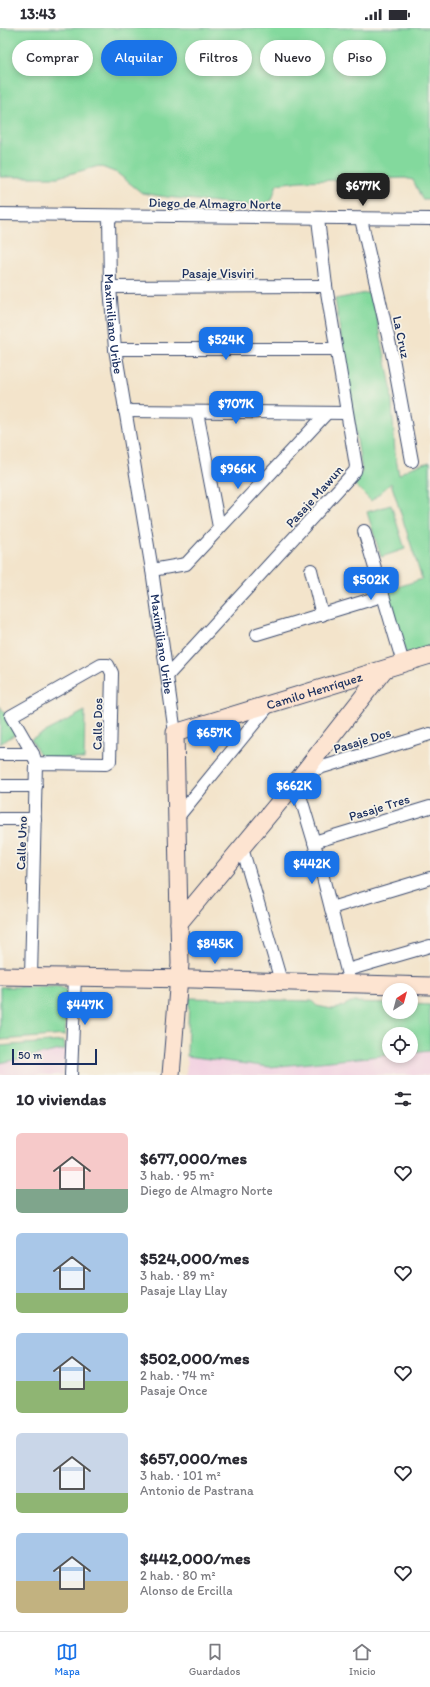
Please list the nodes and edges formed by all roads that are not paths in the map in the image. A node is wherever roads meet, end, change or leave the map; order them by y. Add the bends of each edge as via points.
1 (0, 214) edge
2 (110, 216) junction
3 (318, 218) junction
4 (361, 219) junction
5 (430, 219) edge
6 (326, 286) junction
7 (110, 287) junction
8 (115, 349) junction
9 (336, 349) junction
10 (125, 411) junction
11 (196, 412) junction
12 (346, 413) junction
13 (326, 414) junction
14 (412, 462) dead end
15 (219, 527) junction
16 (364, 531) dead end
17 (152, 570) junction
18 (311, 570) dead end
19 (382, 596) junction
20 (322, 615) junction
21 (257, 634) dead end
22 (430, 655) edge
23 (403, 663) junction
24 (384, 670) junction
25 (168, 675) junction
26 (270, 704) junction
27 (175, 733) junction
28 (430, 734) edge
29 (0, 754) edge
30 (35, 759) junction
31 (299, 778) junction
32 (0, 786) edge
33 (36, 786) junction
34 (430, 806) edge
35 (177, 818) junction
36 (0, 819) edge
37 (35, 819) junction
38 (314, 842) junction
39 (242, 848) junction
40 (430, 878) edge
41 (331, 908) junction
42 (179, 923) junction
43 (430, 946) edge
44 (0, 976) edge
45 (348, 976) junction
46 (31, 977) junction
47 (75, 977) junction
48 (180, 978) junction
49 (281, 981) junction
50 (430, 986) edge
51 (71, 1075) edge
52 (171, 1075) edge

1 - 2 street, Diego de Almagro Norte
2 - 3 street, Diego de Almagro Norte
2 - 7 street, Maximiliano Uribe
3 - 4 street, Diego de Almagro Norte
3 - 6 street, Pasaje Mawun
4 - 5 street, Diego de Almagro Norte
4 - 14 street, La Cruz
6 - 7 street, Pasaje Visviri
6 - 9 street, Pasaje Mawun
7 - 8 street, Maximiliano Uribe
8 - 9 street
8 - 10 street, Maximiliano Uribe
9 - 12 street, Pasaje Mawun
10 - 11 street
10 - 17 street, Maximiliano Uribe
11 - 13 street
11 - 15 street
12 - 13 street
12 - 25 street, Pasaje Mawun via 356,466 353,475
13 - 15 street
15 - 17 street via 186,564
16 - 19 street
17 - 25 street, Maximiliano Uribe
18 - 20 street
19 - 20 street
19 - 23 street
20 - 21 street
22 - 23 street, Camilo Henríquez
23 - 24 street, Camilo Henríquez
24 - 26 street, Camilo Henríquez
24 - 31 street
25 - 27 street, Maximiliano Uribe
26 - 27 street, Camilo Henríquez
26 - 35 street
27 - 35 street, Maximiliano Uribe
28 - 31 street, Pasaje Dos
29 - 30 street
30 - 30 street, Calle Dos via 106,764 110,761 110,666 105,664 11,716
30 - 33 street, Calle Uno
31 - 38 street
31 - 39 street
32 - 33 street
33 - 37 street, Calle Uno
34 - 38 street, Pasaje Tres
35 - 42 street, Maximiliano Uribe
36 - 37 street
37 - 46 street, Calle Uno
38 - 41 street
39 - 42 street
39 - 49 street
40 - 41 street
41 - 45 street
42 - 48 street, Maximiliano Uribe
43 - 45 street
44 - 46 street
45 - 49 street
45 - 50 street
46 - 47 street
47 - 48 street
47 - 51 street
48 - 49 street
48 - 52 street, Maximiliano Uribe

